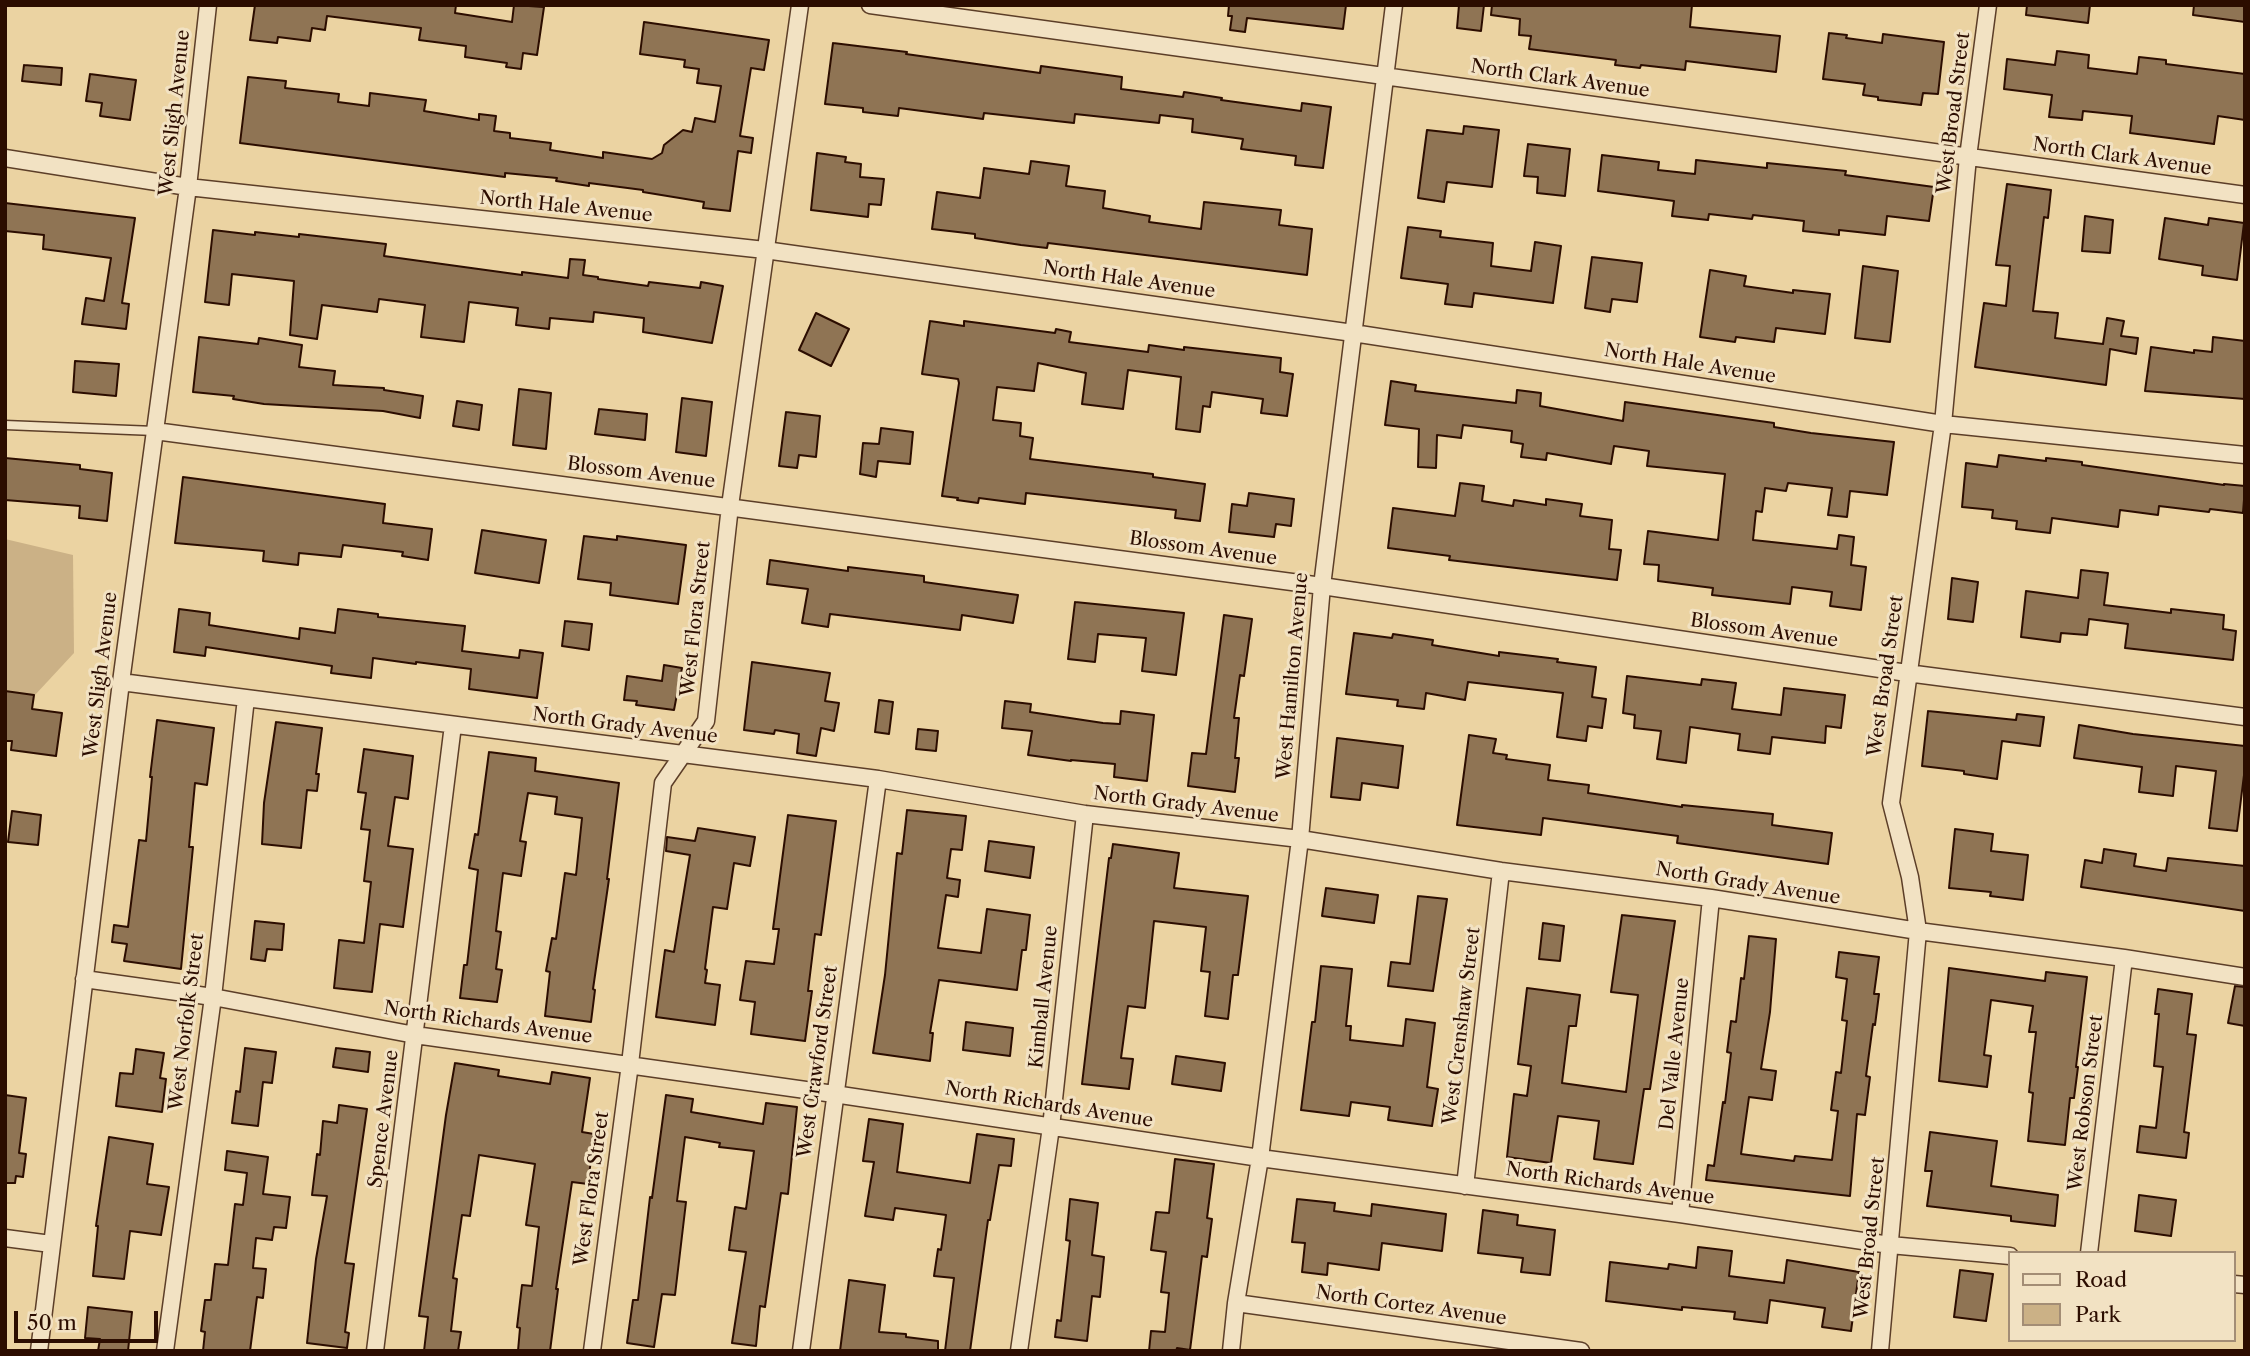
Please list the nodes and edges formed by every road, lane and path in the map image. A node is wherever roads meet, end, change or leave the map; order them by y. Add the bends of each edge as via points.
1 (208, 5) edge
2 (800, 5) edge
3 (870, 5) edge
4 (1394, 5) edge
5 (1988, 5) edge
6 (1385, 76) junction
7 (1968, 156) junction
8 (5, 158) edge
9 (188, 187) junction
10 (2245, 195) edge
11 (765, 250) junction
12 (1353, 333) junction
13 (1943, 424) junction
14 (5, 425) edge
15 (155, 431) junction
16 (2245, 454) edge
17 (730, 506) junction
18 (1322, 586) junction
19 (1907, 673) junction
20 (121, 682) junction
21 (246, 698) junction
22 (2245, 717) edge
23 (453, 725) junction
24 (684, 755) junction
25 (878, 779) junction
26 (1085, 814) junction
27 (1300, 839) junction
28 (1501, 871) junction
29 (1711, 898) junction
30 (1918, 931) junction
31 (2124, 958) junction
32 (2245, 977) edge
33 (84, 979) junction
34 (213, 997) junction
35 (415, 1035) junction
36 (630, 1064) junction
37 (834, 1094) junction
38 (1051, 1127) junction
39 (1260, 1158) junction
40 (1465, 1186) junction
41 (1680, 1214) junction
42 (5, 1237) edge
43 (51, 1244) junction
44 (1890, 1245) junction
45 (2089, 1251) edge
46 (2008, 1256) edge
47 (1236, 1303) junction
48 (39, 1351) edge
49 (165, 1351) edge
50 (375, 1351) edge
51 (592, 1351) edge
52 (801, 1351) edge
53 (1019, 1351) edge
54 (1231, 1351) edge
55 (1581, 1351) edge
56 (1880, 1351) edge

1 - 9 street, West Sligh Avenue
2 - 11 street, West Flora Street
3 - 6 street, North Clark Avenue
4 - 6 street, West Hamilton Avenue
5 - 7 street, West Broad Street
6 - 7 street, North Clark Avenue
6 - 12 street, West Hamilton Avenue
7 - 10 street, North Clark Avenue
7 - 13 street, West Broad Street
8 - 9 street, North Hale Avenue
9 - 11 street, North Hale Avenue
9 - 15 street, West Sligh Avenue
11 - 12 street, North Hale Avenue
11 - 17 street, West Flora Street
12 - 13 street, North Hale Avenue
12 - 18 street, West Hamilton Avenue
13 - 16 street, North Hale Avenue
13 - 19 street, West Broad Street
14 - 15 lane
15 - 17 street, Blossom Avenue
15 - 20 street, West Sligh Avenue
17 - 18 street, Blossom Avenue
17 - 24 street, West Flora Street via 706,721
18 - 19 street, Blossom Avenue
18 - 27 street, West Hamilton Avenue
19 - 22 street, Blossom Avenue
19 - 30 street, West Broad Street via 1891,803
20 - 21 street, North Grady Avenue
20 - 33 street, West Sligh Avenue
21 - 23 street, North Grady Avenue
21 - 34 street, West Norfolk Street
23 - 24 street, North Grady Avenue
23 - 35 street, Spence Avenue
24 - 25 street, North Grady Avenue
24 - 36 street, West Flora Street via 663,783
25 - 26 street, North Grady Avenue
25 - 37 street, West Crawford Street
26 - 27 street, North Grady Avenue
26 - 38 street, Kimball Avenue
27 - 28 street, North Grady Avenue
27 - 39 street, West Hamilton Avenue
28 - 29 street, North Grady Avenue
28 - 40 street, West Crenshaw Street
29 - 30 street, North Grady Avenue
29 - 41 street, Del Valle Avenue
30 - 31 street, North Grady Avenue
30 - 44 street, West Broad Street
31 - 32 street, North Grady Avenue
31 - 45 street, West Robson Street
33 - 34 street, North Richards Avenue
33 - 43 street, West Sligh Avenue
34 - 35 street, North Richards Avenue
34 - 49 street, West Norfolk Street
35 - 36 street, North Richards Avenue
35 - 50 street, Spence Avenue
36 - 37 street, North Richards Avenue
36 - 51 street, West Flora Street
37 - 38 street, North Richards Avenue
37 - 52 street, West Crawford Street
38 - 39 street, North Richards Avenue
38 - 53 street, Kimball Avenue
39 - 40 street, North Richards Avenue
39 - 47 street, West Hamilton Avenue
40 - 41 street, North Richards Avenue
41 - 44 street, North Richards Avenue
42 - 43 street
43 - 48 street, West Sligh Avenue
44 - 46 street, North Richards Avenue
44 - 56 street, West Broad Street
47 - 54 street, West Hamilton Avenue
47 - 55 street, North Cortez Avenue

